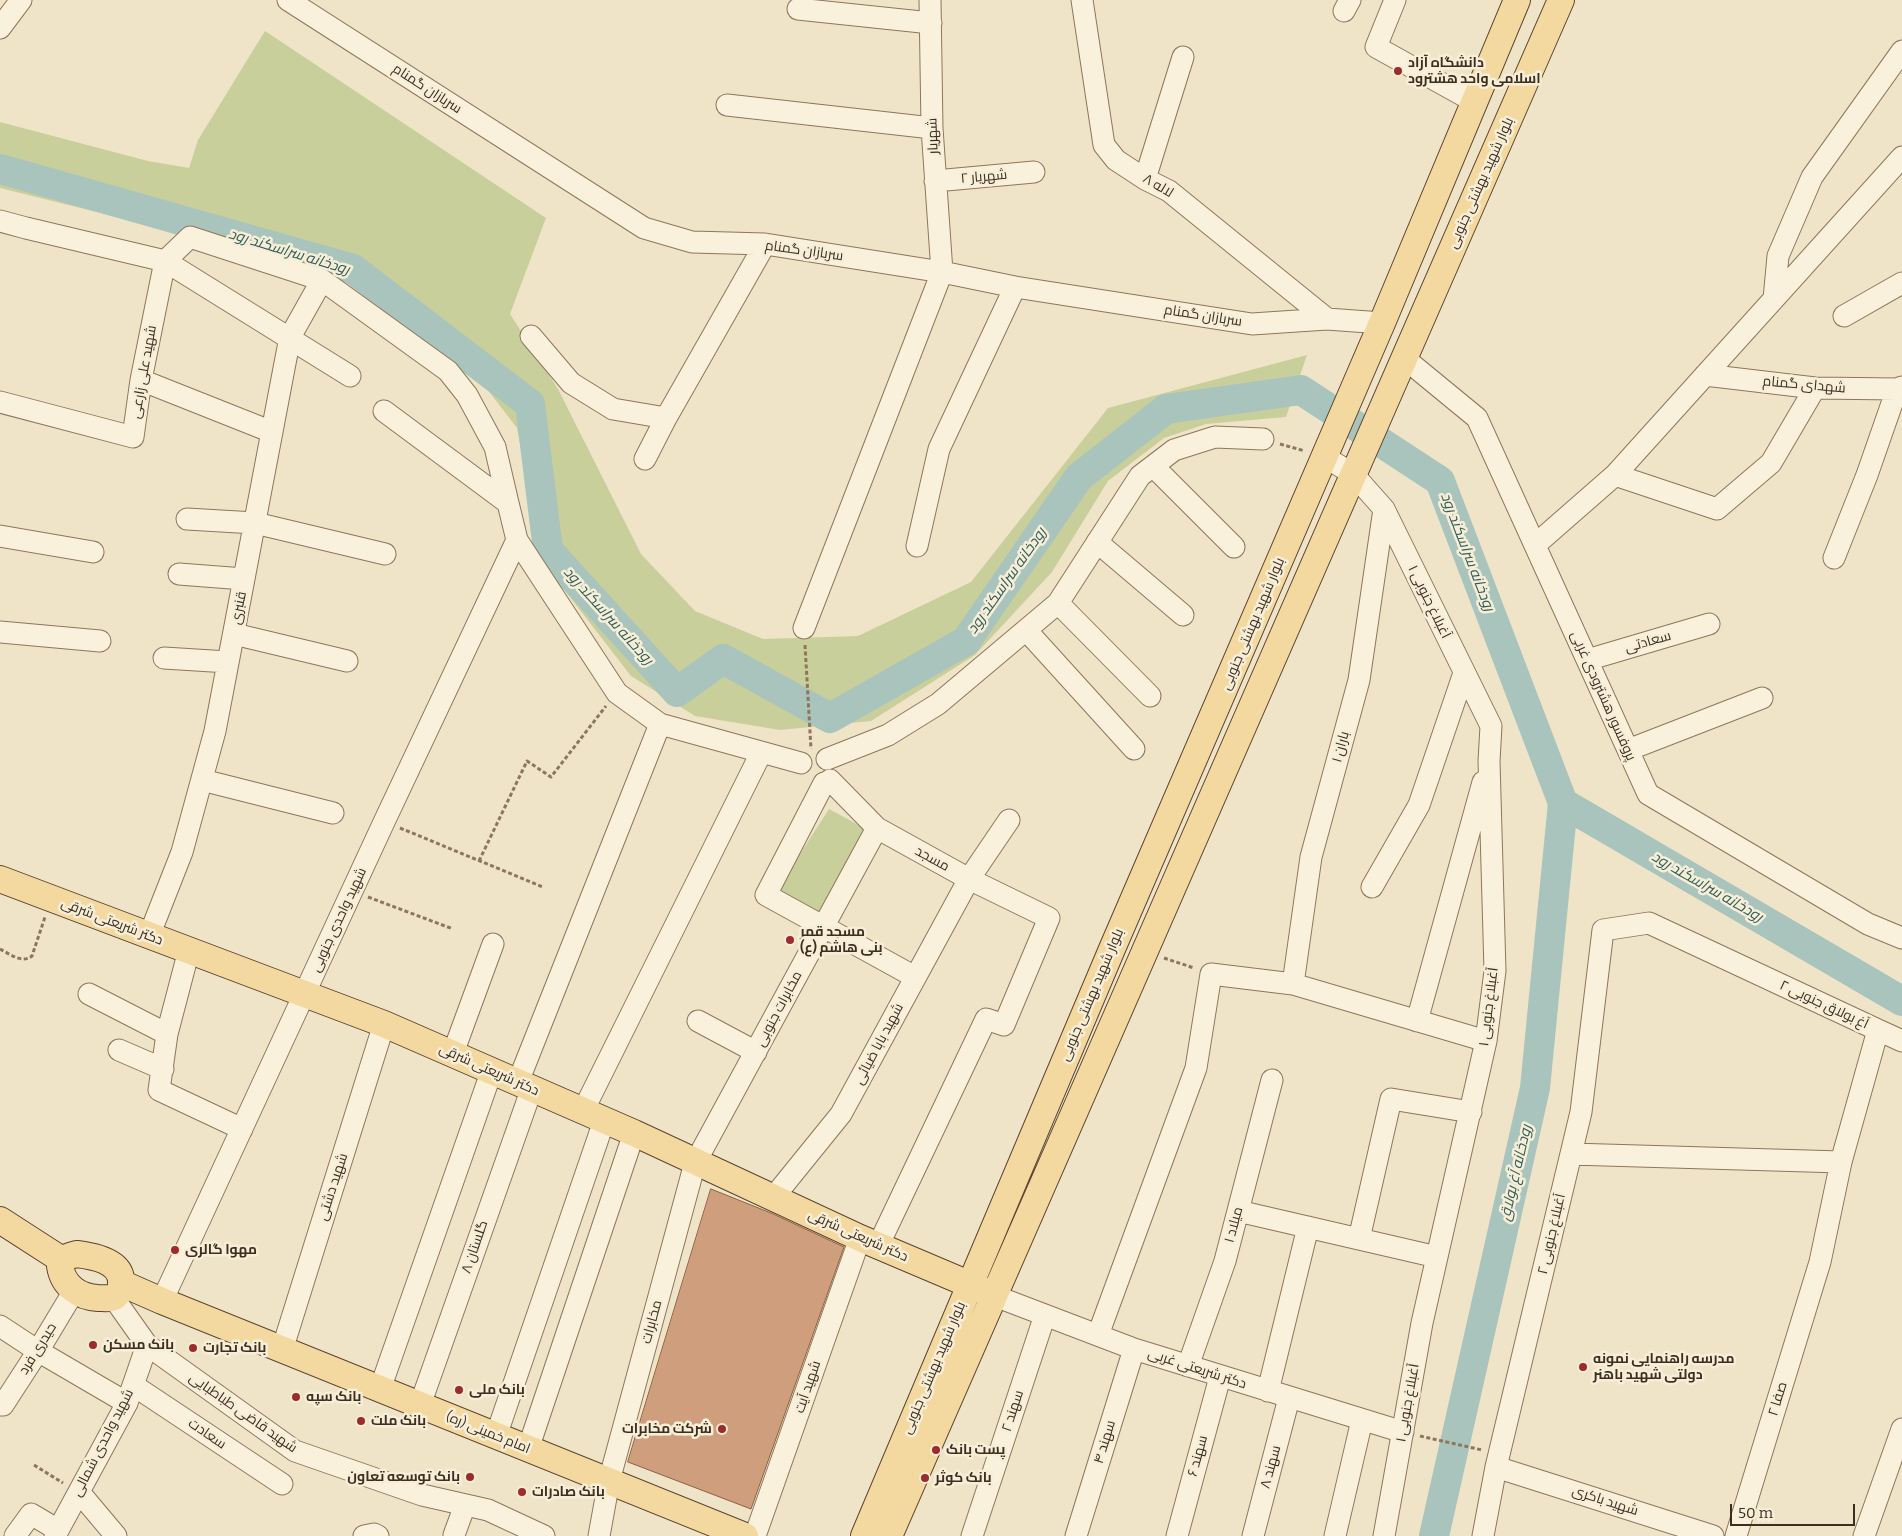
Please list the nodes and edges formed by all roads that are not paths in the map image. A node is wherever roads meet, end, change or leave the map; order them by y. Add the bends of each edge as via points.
1 (21, 0) edge
2 (288, 0) edge
3 (930, 0) edge
4 (1082, 0) edge
5 (1395, 0) edge
6 (1517, 0) edge
7 (1562, 0) edge
8 (798, 9) dead end
9 (931, 23) junction
10 (0, 28) edge
11 (1902, 51) edge
12 (1184, 57) dead end
13 (1475, 102) junction
14 (727, 105) dead end
15 (932, 128) junction
16 (1902, 157) edge
17 (1034, 172) dead end
18 (1146, 180) junction
19 (935, 181) junction
20 (0, 221) edge
21 (765, 244) junction
22 (165, 261) junction
23 (942, 272) junction
24 (322, 280) junction
25 (1902, 283) edge
26 (1014, 287) junction
27 (1774, 299) junction
28 (1844, 316) dead end
29 (1327, 318) junction
30 (1382, 323) junction
31 (531, 336) dead end
32 (290, 337) junction
33 (1403, 362) junction
34 (1705, 375) junction
35 (350, 376) dead end
36 (141, 380) junction
37 (1815, 388) junction
38 (1900, 388) edge
39 (0, 402) edge
40 (384, 411) dead end
41 (666, 418) junction
42 (272, 432) junction
43 (1263, 439) road end
44 (1329, 447) junction
45 (646, 459) dead end
46 (1357, 463) junction
47 (1153, 466) junction
48 (1615, 475) junction
49 (508, 503) junction
50 (1384, 509) junction
51 (187, 519) dead end
52 (255, 523) junction
53 (0, 536) edge
54 (517, 540) junction
55 (1097, 542) junction
56 (1535, 545) junction
57 (917, 546) dead end
58 (1234, 547) dead end
59 (93, 552) dead end
60 (385, 554) dead end
61 (1834, 558) dead end
62 (179, 574) dead end
63 (244, 579) junction
64 (1058, 603) junction
65 (1183, 616) dead end
66 (1709, 624) dead end
67 (804, 628) road end
68 (1026, 630) junction
69 (0, 632) edge
70 (234, 634) junction
71 (100, 641) dead end
72 (164, 658) dead end
73 (1587, 660) junction
74 (347, 661) dead end
75 (228, 662) junction
76 (1464, 673) junction
77 (1150, 696) dead end
78 (1762, 698) dead end
79 (660, 724) junction
80 (1134, 749) dead end
81 (1628, 750) junction
82 (761, 753) junction
83 (813, 759) junction
84 (1489, 761) junction
85 (202, 780) junction
86 (827, 782) junction
87 (332, 813) dead end
88 (1009, 820) dead end
89 (877, 828) junction
90 (0, 879) edge
91 (969, 879) junction
92 (1372, 887) dead end
93 (1049, 918) joint
94 (824, 927) junction
95 (1603, 930) joint
96 (149, 936) junction
97 (1902, 938) edge
98 (493, 944) dead end
99 (189, 950) junction
100 (915, 977) junction
101 (1293, 984) junction
102 (89, 994) dead end
103 (304, 995) junction
104 (698, 1021) dead end
105 (1417, 1021) junction
106 (384, 1024) junction
107 (1878, 1030) junction
108 (167, 1034) junction
109 (1486, 1041) junction
110 (1902, 1041) edge
111 (119, 1050) dead end
112 (756, 1052) junction
113 (453, 1053) junction
114 (163, 1069) junction
115 (492, 1070) junction
116 (1272, 1080) dead end
117 (525, 1085) junction
118 (1471, 1112) junction
119 (594, 1116) junction
120 (242, 1129) junction
121 (634, 1133) junction
122 (1571, 1154) junction
123 (1841, 1162) junction
124 (695, 1163) junction
125 (772, 1198) junction
126 (1238, 1211) junction
127 (0, 1220) edge
128 (1308, 1227) junction
129 (1359, 1239) junction
130 (869, 1242) junction
131 (1437, 1257) junction
132 (62, 1260) junction
133 (1820, 1262) joint
134 (969, 1284) junction
135 (117, 1290) junction
136 (74, 1291) junction
137 (995, 1296) junction
138 (162, 1302) junction
139 (1045, 1315) junction
140 (0, 1326) edge
141 (1098, 1335) junction
142 (147, 1345) junction
143 (1134, 1349) junction
144 (282, 1350) junction
145 (38, 1351) junction
146 (1188, 1366) junction
147 (1220, 1377) junction
148 (380, 1389) junction
149 (1268, 1391) junction
150 (130, 1394) junction
151 (1290, 1398) junction
152 (1, 1405) edge
153 (420, 1406) junction
154 (1362, 1420) junction
155 (1902, 1429) edge
156 (1403, 1432) junction
157 (496, 1436) junction
158 (528, 1449) junction
159 (1498, 1460) junction
160 (609, 1481) junction
161 (282, 1484) dead end
162 (79, 1492) junction
163 (465, 1505) junction
164 (1684, 1531) edge
165 (56, 1533) edge
166 (451, 1535) edge
167 (15, 1536) edge
168 (116, 1536) edge
169 (364, 1536) edge
170 (378, 1536) edge
171 (544, 1536) edge
172 (599, 1536) edge
173 (745, 1536) edge
174 (755, 1536) edge
175 (864, 1536) edge
176 (889, 1536) edge
177 (972, 1536) edge
178 (1076, 1536) edge
179 (1177, 1536) edge
180 (1253, 1536) edge
181 (1335, 1536) edge
182 (1384, 1536) edge
183 (1483, 1536) edge
184 (1713, 1536) edge
185 (1736, 1536) edge
186 (1864, 1536) edge

1 - 10 street
2 - 21 street, سربازان گمنام via 644,228 692,242
3 - 9 street, شهریار
4 - 18 street, لاله ۸ via 1104,145 1116,160
5 - 13 street via 1376,47
6 - 13 main road
7 - 33 main road, بلوار شهید بهشتی جنوبی
8 - 9 street
9 - 15 street, شهریار
11 - 27 street via 1812,177 1778,256
12 - 18 street
13 - 30 main road
14 - 15 street
15 - 19 street, شهریار
16 - 27 street
17 - 19 street, شهریار ۲
18 - 29 street, لاله ۸ via 1169,191
19 - 23 street, شهریار
20 - 22 street
21 - 23 street, سربازان گمنام
21 - 41 street
22 - 24 street via 190,238
22 - 32 street
22 - 36 street, شهيد علی زارعی
23 - 26 street, سربازان گمنام
23 - 67 street
24 - 32 street, قنبری
24 - 49 street via 448,371 467,395 495,446
25 - 28 street
26 - 29 street, سربازان گمنام via 1252,324
26 - 57 street via 939,449
27 - 34 street
29 - 30 street, سربازان گمنام
30 - 44 main road, بلوار شهید بهشتی جنوبی
31 - 41 street via 571,383 613,409
32 - 35 street
32 - 42 street, قنبری
33 - 46 main road, بلوار شهید بهشتی جنوبی
33 - 56 street, پروفسور هشترودی غربی via 1477,418
34 - 37 street, شهدای گمنام
34 - 48 street
36 - 39 street, شهيد علی زارعی via 133,437
36 - 42 street
37 - 38 street, شهدای گمنام
37 - 48 street via 1771,463 1717,509
38 - 61 street
40 - 49 street
41 - 45 street
42 - 52 street, قنبری
43 - 47 street via 1215,437 1174,450
44 - 46 street, آغبلاغ جنوبی ۱
44 - 134 main road, بلوار شهید بهشتی جنوبی
46 - 50 street, آغبلاغ جنوبی ۱
46 - 137 main road, بلوار شهید بهشتی جنوبی
47 - 55 street via 1140,476
47 - 58 street
48 - 56 street
49 - 54 street
50 - 76 street, آغبلاغ جنوبی ۱
50 - 101 street, باران ۱ via 1359,680 1312,857
51 - 52 street
52 - 60 street
52 - 63 street, قنبری
53 - 59 street
54 - 79 street via 616,693
54 - 103 street, شهید واحدی جنوبی
55 - 64 street
55 - 65 street
56 - 73 street, پروفسور هشترودی غربی
62 - 63 street
63 - 70 street, قنبری
64 - 68 street
64 - 77 street
66 - 73 street, سعادتی
68 - 80 street
68 - 83 street via 938,704 888,735
69 - 71 street
70 - 74 street
70 - 75 street, قنبری
72 - 75 street
73 - 81 street, پروفسور هشترودی غربی
75 - 85 street, قنبری
76 - 84 street, آغبلاغ جنوبی ۱ via 1491,726
76 - 92 street via 1419,804
78 - 81 street
79 - 82 street
79 - 117 street, گلستان ۸
81 - 97 street, پروفسور هشترودی غربی via 1648,794 1868,924
82 - 83 street
82 - 119 street
83 - 86 street via 832,764 833,775
83 - 86 street via 802,773 818,783
84 - 105 street
84 - 109 street, آغبلاغ جنوبی ۱ via 1496,971
85 - 87 street
85 - 96 street, قنبری via 182,852
86 - 89 street, مسجد
86 - 94 street via 766,895
88 - 91 street, شهيد بابا ضيائی
89 - 91 street, مسجد
89 - 94 street, مخابرات جنوبی
90 - 96 main road, دکتر شریعتی شرقی
91 - 93 street, مسجد
91 - 100 street, شهيد بابا ضيائی
93 - 130 street, شهید آیت via 1004,1025 986,1019
94 - 100 street
94 - 112 street, مخابرات جنوبی
95 - 107 street, آغ بولاق جنوبی ۲ via 1648,923
95 - 122 street, آغبلاغ جنوبی ۲ via 1581,1112
96 - 99 main road, دکتر شریعتی شرقی
98 - 113 street
99 - 103 main road, دکتر شریعتی شرقی
99 - 108 street
100 - 125 street, شهيد بابا ضيائی via 842,1114
101 - 105 street
101 - 141 street via 1211,974 1196,1068
102 - 108 street
103 - 106 main road, دکتر شریعتی شرقی
103 - 120 street, شهید واحدی جنوبی
104 - 112 street
105 - 109 street
106 - 113 main road, دکتر شریعتی شرقی
106 - 144 street, شهید دشتی
107 - 110 street
107 - 123 street, آغ بولاق جنوبی ۲
108 - 114 street
109 - 118 street, آغبلاغ جنوبی ۱
111 - 114 street
112 - 124 street, مخابرات جنوبی
113 - 115 main road, دکتر شریعتی شرقی
114 - 120 street via 159,1090
115 - 117 main road, دکتر شریعتی شرقی
115 - 148 street
116 - 126 street, میلاد ۱
117 - 119 main road, دکتر شریعتی شرقی
117 - 153 street, گلستان ۸
118 - 129 street via 1391,1099
118 - 131 street, آغبلاغ جنوبی ۱
119 - 121 main road, دکتر شریعتی شرقی
119 - 157 street
120 - 138 street, شهید واحدی جنوبی
121 - 124 main road, دکتر شریعتی شرقی
121 - 158 street
122 - 123 street
122 - 159 street, آغبلاغ جنوبی ۲
123 - 133 street, آغ بولاق جنوبی ۲
124 - 125 main road, دکتر شریعتی شرقی
124 - 160 street, مخابرات
125 - 130 main road, دکتر شریعتی شرقی
126 - 128 street
126 - 146 street, میلاد ۱ via 1225,1261
127 - 132 main road
128 - 129 street
128 - 149 street
129 - 131 street
130 - 134 main road, دکتر شریعتی شرقی
130 - 174 street, شهید آیت
131 - 156 street, آغبلاغ جنوبی ۱
132 - 135 main road via 77,1254 106,1261 119,1273
132 - 136 main road via 61,1273
133 - 185 street, صفا ۲
134 - 137 main road, دکتر شریعتی شرقی
134 - 175 main road, بلوار شهید بهشتی جنوبی
135 - 136 main road via 90,1297
135 - 138 main road, امام خمینی (ره)
135 - 142 street
136 - 145 street, حیدری فرد
137 - 139 street, دکتر شریعتی غربی
137 - 176 main road, بلوار شهید بهشتی جنوبی
138 - 144 main road, امام خمینی (ره)
139 - 141 street, دکتر شریعتی غربی
139 - 177 street, سهند ۲
140 - 145 street, سعادت
141 - 143 street, دکتر شریعتی غربی
142 - 150 street, شهید واحدی شمالی
142 - 163 street, شهید قاضی طباطبایی via 295,1450 422,1495
143 - 146 street, دکتر شریعتی غربی
143 - 178 street, سهند ۴
144 - 148 main road, امام خمینی (ره)
145 - 150 street, سعادت
145 - 152 street, حیدری فرد
146 - 147 street, دکتر شریعتی غربی
147 - 149 street, دکتر شریعتی غربی
147 - 179 street, سهند ۶
148 - 153 main road, امام خمینی (ره)
149 - 151 street, دکتر شریعتی غربی
150 - 161 street, سعادت
150 - 162 street, شهید واحدی شمالی
151 - 154 street, دکتر شریعتی غربی
151 - 180 street, سهند ۸
153 - 157 main road, امام خمینی (ره)
154 - 156 street, دکتر شریعتی غربی
154 - 181 street
155 - 186 street
156 - 182 street, آغبلاغ جنوبی ۱
157 - 158 main road, امام خمینی (ره)
158 - 160 main road, امام خمینی (ره)
159 - 164 street, شهید باکری
159 - 183 street, آغبلاغ جنوبی ۲
160 - 172 street, مخابرات
160 - 173 main road, امام خمینی (ره)
162 - 165 street, شهید واحدی شمالی
162 - 168 street
163 - 166 street
163 - 171 street, شهید قاضی طباطبایی via 488,1510
164 - 184 street, شهید باکری
165 - 167 street via 31,1514
169 - 170 street

